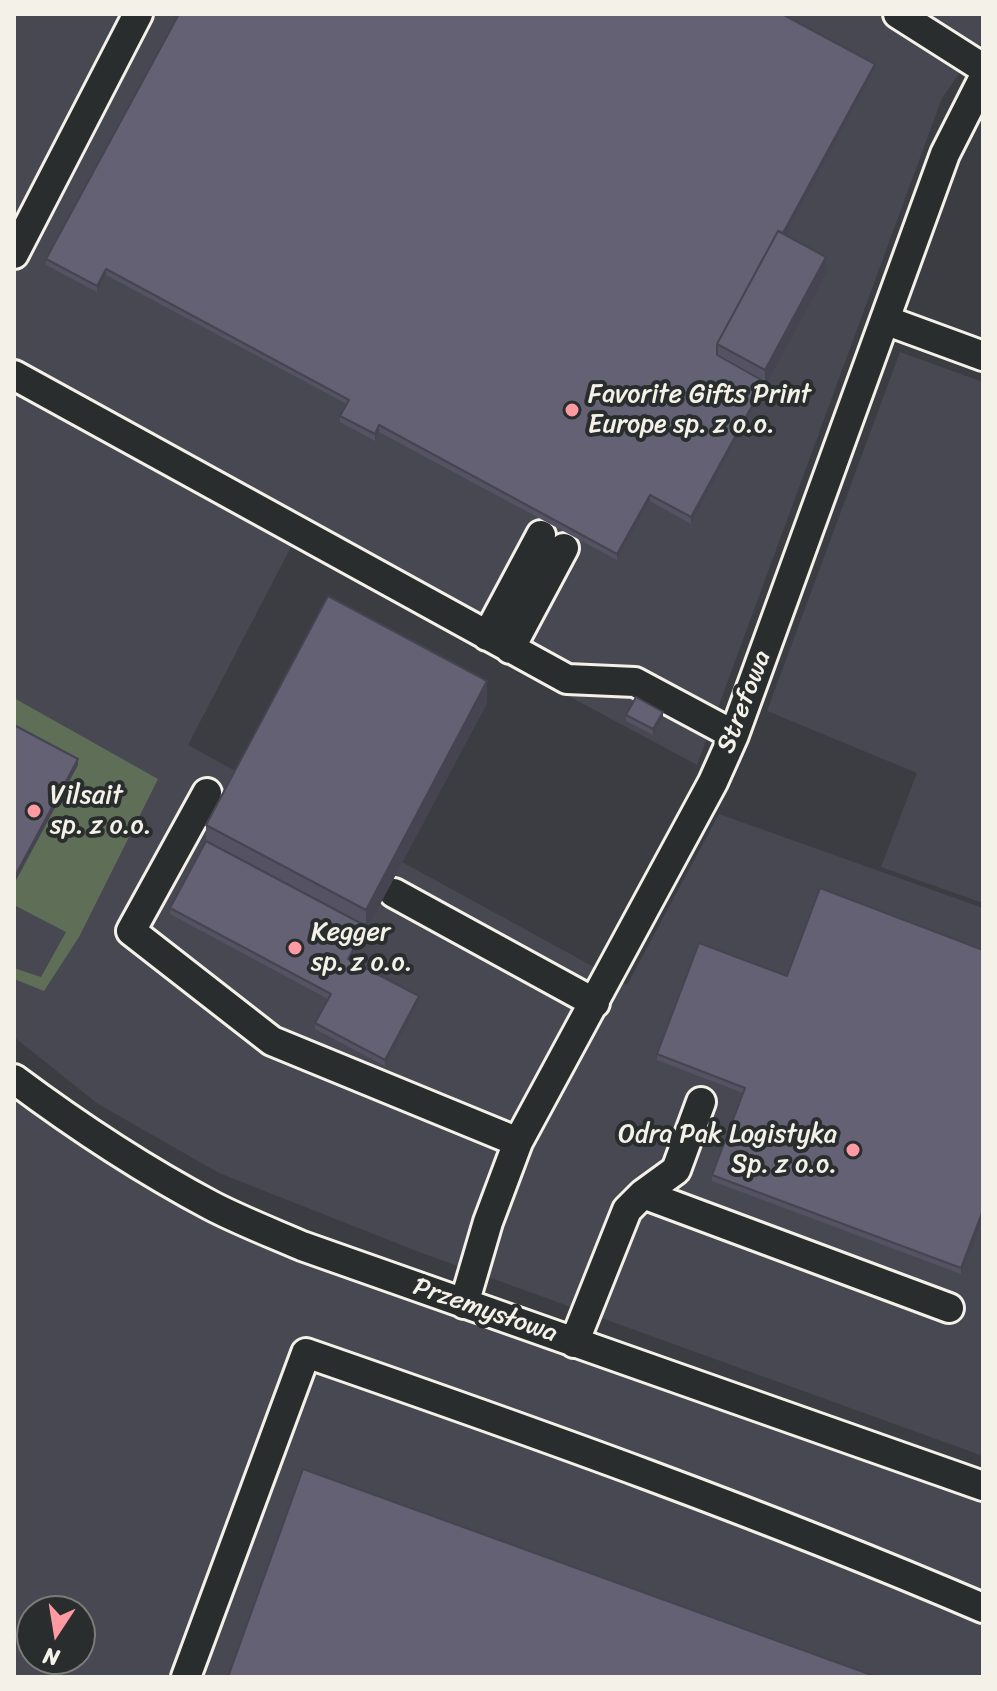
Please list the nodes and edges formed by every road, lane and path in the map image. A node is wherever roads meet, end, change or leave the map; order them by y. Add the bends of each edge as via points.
1 (138, 14) edge
2 (898, 14) edge
3 (983, 68) edge
4 (983, 79) edge
5 (14, 254) edge
6 (885, 320) junction
7 (983, 356) edge
8 (14, 375) edge
9 (552, 542) dead end
10 (498, 642) junction
11 (734, 735) junction
12 (207, 793) dead end
13 (394, 893) dead end
14 (595, 1003) junction
15 (14, 1079) edge
16 (701, 1102) dead end
17 (518, 1142) junction
18 (643, 1194) junction
19 (464, 1304) junction
20 (949, 1308) dead end
21 (574, 1343) junction
22 (983, 1486) edge
23 (983, 1608) edge
24 (186, 1677) edge

1 - 5 street
2 - 3 street
4 - 6 street, Strefowa via 945,154
6 - 7 street
6 - 11 street, Strefowa
8 - 10 street
9 - 10 street
10 - 11 street via 567,679 635,682
11 - 14 street, Strefowa
12 - 17 street via 131,931 272,1041
13 - 14 street
14 - 17 street, Strefowa
15 - 19 street, Przemysłowa via 66,1118 215,1207 302,1246
16 - 18 street via 676,1170
17 - 19 street, Strefowa
18 - 20 street
18 - 21 street via 627,1210
19 - 21 street, Przemysłowa
21 - 22 street, Przemysłowa
23 - 24 street via 552,1439 306,1353

